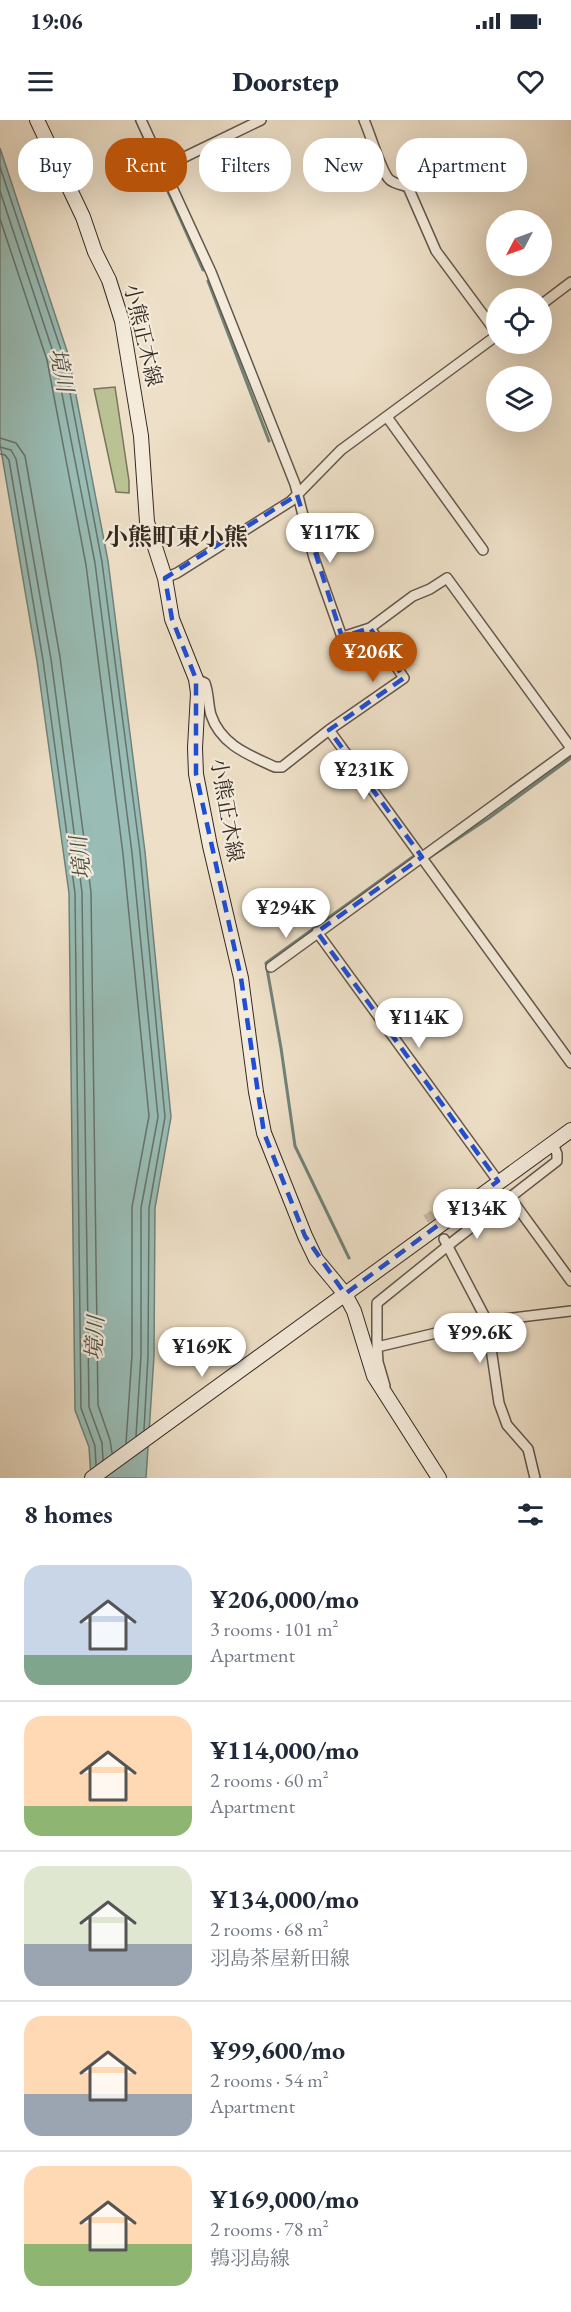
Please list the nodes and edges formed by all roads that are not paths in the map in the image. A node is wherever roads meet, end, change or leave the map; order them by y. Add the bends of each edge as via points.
1 (37, 120) edge
2 (141, 120) edge
3 (261, 120) edge
4 (364, 120) edge
5 (149, 138) edge
6 (187, 156) edge
7 (173, 192) edge
8 (571, 282) edge
9 (552, 296) edge
10 (486, 320) edge
11 (486, 342) edge
12 (387, 417) junction
13 (297, 495) junction
14 (483, 550) dead end
15 (165, 578) junction
16 (370, 628) junction
17 (196, 679) junction
18 (329, 730) junction
19 (571, 748) edge
20 (422, 857) junction
21 (317, 932) junction
22 (271, 967) dead end
23 (571, 1063) edge
24 (571, 1130) edge
25 (553, 1143) junction
26 (498, 1181) junction
27 (509, 1197) junction
28 (446, 1243) junction
29 (571, 1281) edge
30 (345, 1294) junction
31 (571, 1311) edge
32 (487, 1321) junction
33 (377, 1347) junction
34 (389, 1400) junction
35 (92, 1478) edge
36 (439, 1478) edge
37 (536, 1478) edge

1 - 15 main road, 小熊正木線 via 83,217 122,321 141,436 147,522
2 - 5 street
3 - 6 street
4 - 10 street via 382,168 390,180 408,187 436,252
7 - 13 street via 211,272
8 - 9 street
11 - 12 street
12 - 13 street via 341,450
12 - 14 street
13 - 15 street
13 - 16 street via 342,637
15 - 17 main road, 小熊正木線 via 172,619
16 - 18 street via 404,678
16 - 19 street via 413,596 447,578
17 - 18 street via 205,683 218,730 232,745 275,767 282,767
17 - 30 main road, 小熊正木線 via 196,774 241,978 264,1133 316,1259
18 - 20 street
19 - 20 street
20 - 21 street
20 - 23 street
21 - 22 street
21 - 26 street
24 - 25 main road
25 - 26 main road
25 - 27 street via 557,1161
26 - 30 main road
27 - 28 street
27 - 29 street
28 - 32 street
28 - 33 street via 377,1303
30 - 34 main road, 小熊正木線 via 371,1369
30 - 35 main road
31 - 32 street
32 - 33 street
32 - 37 street via 499,1403 507,1425 528,1449
33 - 34 street
34 - 36 main road, 小熊正木線

